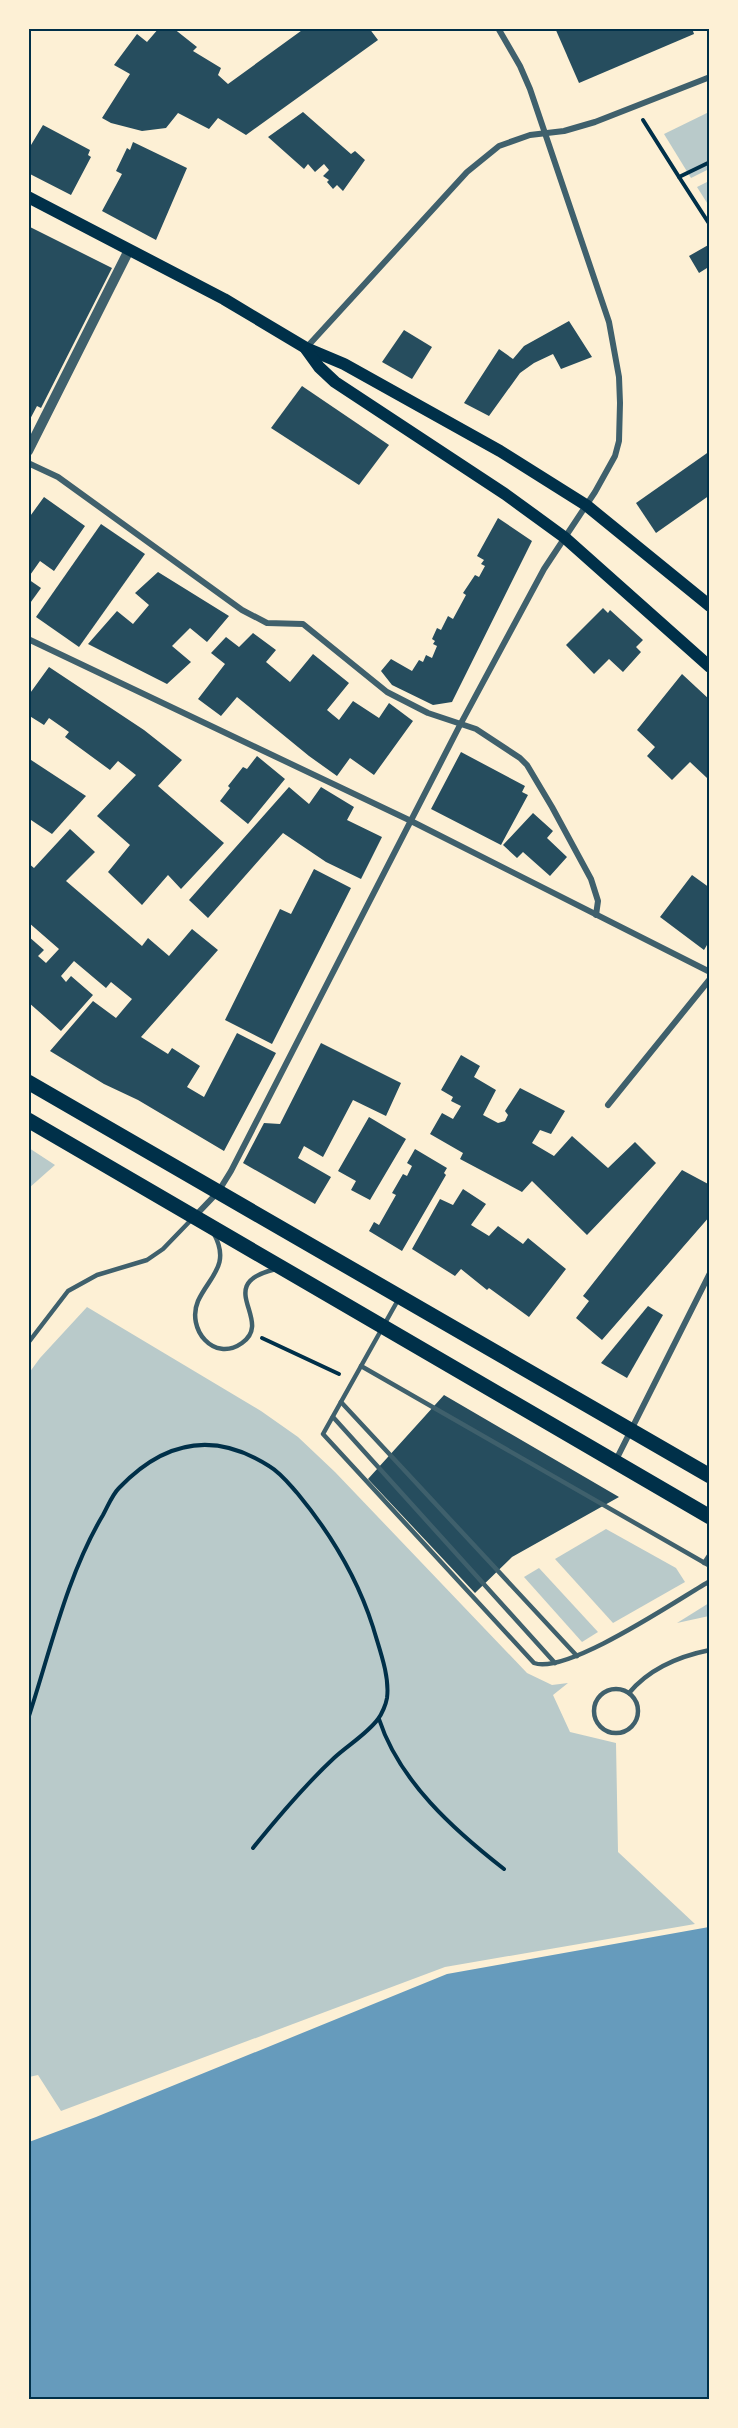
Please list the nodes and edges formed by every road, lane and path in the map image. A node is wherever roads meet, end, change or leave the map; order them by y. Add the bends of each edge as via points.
1 (498, 28) edge
2 (710, 76) edge
3 (635, 108) junction
4 (546, 133) junction
5 (710, 162) edge
6 (679, 177) junction
7 (28, 197) edge
8 (710, 225) edge
9 (129, 250) junction
10 (306, 348) junction
11 (28, 451) edge
12 (28, 463) edge
13 (586, 505) junction
14 (564, 537) junction
15 (710, 606) edge
16 (28, 639) edge
17 (710, 668) edge
18 (460, 725) junction
19 (409, 820) junction
20 (596, 915) junction
21 (710, 972) edge
22 (710, 979) edge
23 (28, 1082) edge
24 (608, 1104) dead end
25 (28, 1120) edge
26 (218, 1192) junction
27 (194, 1217) junction
28 (210, 1226) junction
29 (280, 1268) junction
30 (710, 1273) edge
31 (400, 1297) junction
32 (383, 1327) junction
33 (250, 1332) junction
34 (28, 1343) edge
35 (361, 1366) junction
36 (353, 1381) junction
37 (341, 1402) junction
38 (333, 1417) junction
39 (630, 1431) junction
40 (614, 1463) junction
41 (710, 1476) edge
42 (710, 1517) edge
43 (710, 1554) edge
44 (707, 1564) edge
45 (710, 1581) edge
46 (710, 1650) edge
47 (577, 1656) junction
48 (555, 1663) junction
49 (629, 1693) junction
50 (28, 1719) edge
51 (379, 1719) junction
52 (252, 1848) dead end
53 (504, 1869) dead end

1 - 4 street via 520,66
2 - 3 street
3 - 4 street via 579,127
3 - 6 path
4 - 10 street via 499,146 467,172
4 - 13 street via 609,322 619,377 619,441 610,466
5 - 6 path
6 - 8 path
7 - 9 main road
9 - 10 main road via 224,299
9 - 11 street
10 - 13 main road via 344,364 465,430
10 - 14 main road via 335,382
12 - 18 street via 58,477 242,610 267,622 303,624 387,692
13 - 14 street
13 - 15 main road
14 - 17 main road
14 - 18 street
16 - 19 street
18 - 19 street
18 - 20 street via 476,729 527,765 591,879 598,901
19 - 20 street
19 - 26 street
20 - 21 street
22 - 24 street
23 - 26 main road
25 - 27 main road
26 - 27 street
26 - 31 main road
27 - 28 main road
27 - 34 lane via 164,1249 147,1260 97,1275 68,1291
28 - 29 main road
28 - 33 lane via 218,1242 220,1260 197,1305 197,1330 207,1343 219,1349 241,1344
29 - 32 main road
29 - 33 lane via 260,1273 248,1282
30 - 39 street
31 - 32 lane
31 - 39 main road
32 - 35 lane
32 - 40 main road
33 - 36 path
35 - 36 lane
35 - 44 lane
36 - 37 lane
37 - 38 lane
37 - 47 lane
38 - 48 lane
38 - 48 lane via 323,1434 534,1663
39 - 40 street
39 - 41 main road
40 - 42 main road
43 - 44 lane
45 - 47 lane
46 - 49 lane via 665,1665
47 - 48 lane
49 - 49 lane via 638,1707 635,1724 620,1733 600,1727 594,1710 599,1697 615,1689
50 - 51 path via 72,1583 92,1533 118,1490 163,1453 203,1444 242,1453 269,1465 333,1540 365,1602 379,1649 387,1698
51 - 52 path via 308,1784
51 - 53 path via 386,1740 422,1793 458,1833

